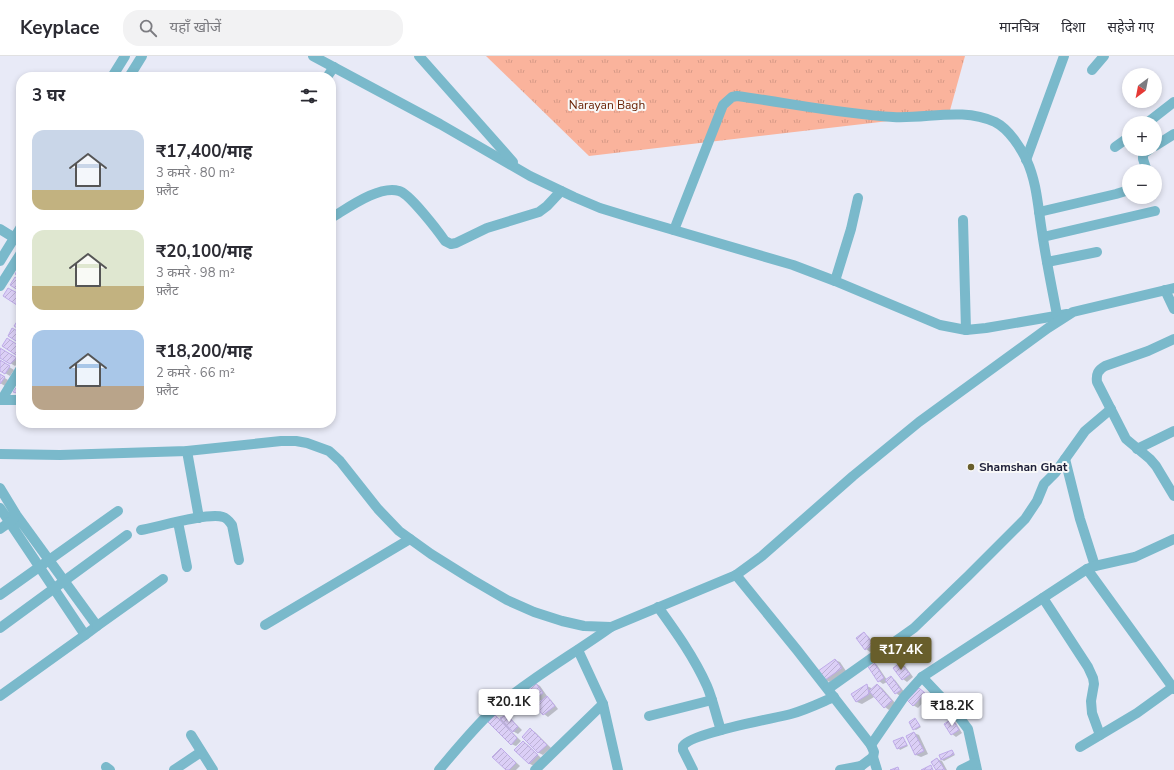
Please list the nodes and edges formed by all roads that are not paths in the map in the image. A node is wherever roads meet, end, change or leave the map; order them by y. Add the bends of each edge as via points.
1 (125, 56) edge
2 (142, 56) edge
3 (313, 56) edge
4 (419, 56) edge
5 (1064, 56) edge
6 (1104, 56) edge
7 (334, 67) junction
8 (1092, 70) dead end
9 (115, 72) edge
10 (132, 72) edge
11 (330, 72) edge
12 (1174, 102) edge
13 (1156, 116) edge
14 (1174, 134) edge
15 (1122, 142) edge
16 (1162, 142) edge
17 (1115, 147) dead end
18 (1026, 160) junction
19 (520, 170) junction
20 (561, 191) junction
21 (1122, 192) edge
22 (858, 198) dead end
23 (1155, 211) dead end
24 (1039, 212) junction
25 (336, 215) edge
26 (963, 220) dead end
27 (0, 229) edge
28 (674, 230) junction
29 (1043, 237) junction
30 (16, 239) edge
31 (16, 242) edge
32 (1097, 252) dead end
33 (0, 261) edge
34 (16, 261) edge
35 (1047, 262) junction
36 (835, 281) junction
37 (0, 286) edge
38 (1170, 289) edge
39 (1174, 309) edge
40 (1073, 312) junction
41 (1057, 316) junction
42 (966, 330) junction
43 (1174, 339) edge
44 (16, 376) edge
45 (1, 400) edge
46 (16, 400) edge
47 (1110, 409) junction
48 (1174, 431) edge
49 (1137, 449) junction
50 (187, 451) junction
51 (0, 454) edge
52 (1065, 459) junction
53 (0, 488) edge
54 (1174, 496) edge
55 (0, 508) edge
56 (118, 511) dead end
57 (200, 518) junction
58 (13, 519) junction
59 (178, 522) junction
60 (0, 529) edge
61 (141, 530) dead end
62 (127, 535) dead end
63 (410, 539) junction
64 (1174, 539) edge
65 (48, 560) junction
66 (239, 560) dead end
67 (39, 566) junction
68 (1091, 567) junction
69 (187, 568) dead end
70 (736, 575) junction
71 (163, 579) dead end
72 (63, 582) junction
73 (54, 588) junction
74 (0, 595) edge
75 (1043, 598) junction
76 (658, 607) junction
77 (265, 625) dead end
78 (97, 626) junction
79 (612, 626) junction
80 (0, 628) edge
81 (86, 635) junction
82 (578, 650) junction
83 (922, 677) junction
84 (1173, 688) edge
85 (831, 693) junction
86 (0, 696) edge
87 (712, 700) junction
88 (603, 704) junction
89 (649, 716) dead end
90 (721, 730) junction
91 (191, 735) dead end
92 (1100, 735) junction
93 (871, 745) junction
94 (1080, 747) dead end
95 (201, 752) junction
96 (873, 757) junction
97 (976, 766) edge
98 (859, 768) edge
99 (174, 770) edge
100 (213, 770) edge
101 (439, 770) edge
102 (535, 770) edge
103 (618, 770) edge
104 (693, 770) edge
105 (840, 770) edge
106 (877, 770) edge
107 (961, 770) edge

1 - 9 street
2 - 10 street
3 - 7 street
4 - 19 street
5 - 18 street
6 - 8 street
7 - 11 street
7 - 19 street
12 - 13 street
14 - 16 street
15 - 17 street
18 - 24 street via 1035,186
18 - 28 street via 1002,127 972,115 893,117 794,106 737,96 723,105
19 - 20 street
20 - 25 street via 539,212 488,228 451,244 445,241 409,198 399,190 372,195
20 - 28 street via 600,208
21 - 24 street
22 - 36 street
23 - 29 street
24 - 29 street
26 - 42 street
27 - 30 street
28 - 36 street via 774,259
29 - 35 street
31 - 33 street
32 - 35 street
34 - 37 street
35 - 41 street
36 - 42 street via 933,322
38 - 39 street
38 - 40 street
40 - 41 street
40 - 70 street via 919,422 762,556
41 - 42 street
43 - 47 street via 1148,352 1100,369 1096,377 1097,382
44 - 45 street
45 - 46 street
47 - 49 street via 1126,438
47 - 52 street via 1085,431
48 - 49 street
49 - 54 street via 1156,466
50 - 51 street
50 - 57 street
50 - 63 street via 280,441 307,443 320,447 340,461 378,509
52 - 68 street
52 - 85 street via 1044,484 1025,519 968,576 914,628
53 - 58 street
55 - 58 street
56 - 65 street
57 - 59 street
57 - 66 street via 218,516 229,520
58 - 60 street
58 - 65 street
58 - 67 street
59 - 61 street
59 - 69 street
62 - 72 street
63 - 77 street
63 - 79 street via 471,579 534,612 584,626
64 - 68 street via 1135,557
65 - 67 street
65 - 72 street
67 - 73 street
67 - 74 street
68 - 75 street
68 - 84 street
70 - 76 street
70 - 85 street
71 - 78 street
72 - 73 street
72 - 78 street
73 - 80 street
73 - 81 street
75 - 83 street
75 - 92 street via 1093,678 1092,713
76 - 79 street
76 - 87 street via 690,653
78 - 81 street
79 - 82 street
81 - 86 street
82 - 88 street
82 - 101 street via 536,676 492,711
83 - 93 street via 904,697
83 - 97 street via 968,729
84 - 92 street
85 - 90 street via 792,714
85 - 93 street
87 - 89 street
87 - 90 street
88 - 102 street
88 - 103 street
90 - 104 street via 685,743 683,750
91 - 95 street
92 - 94 street
93 - 96 street
95 - 99 street
95 - 100 street
96 - 98 street
96 - 106 street
97 - 107 street
98 - 105 street

